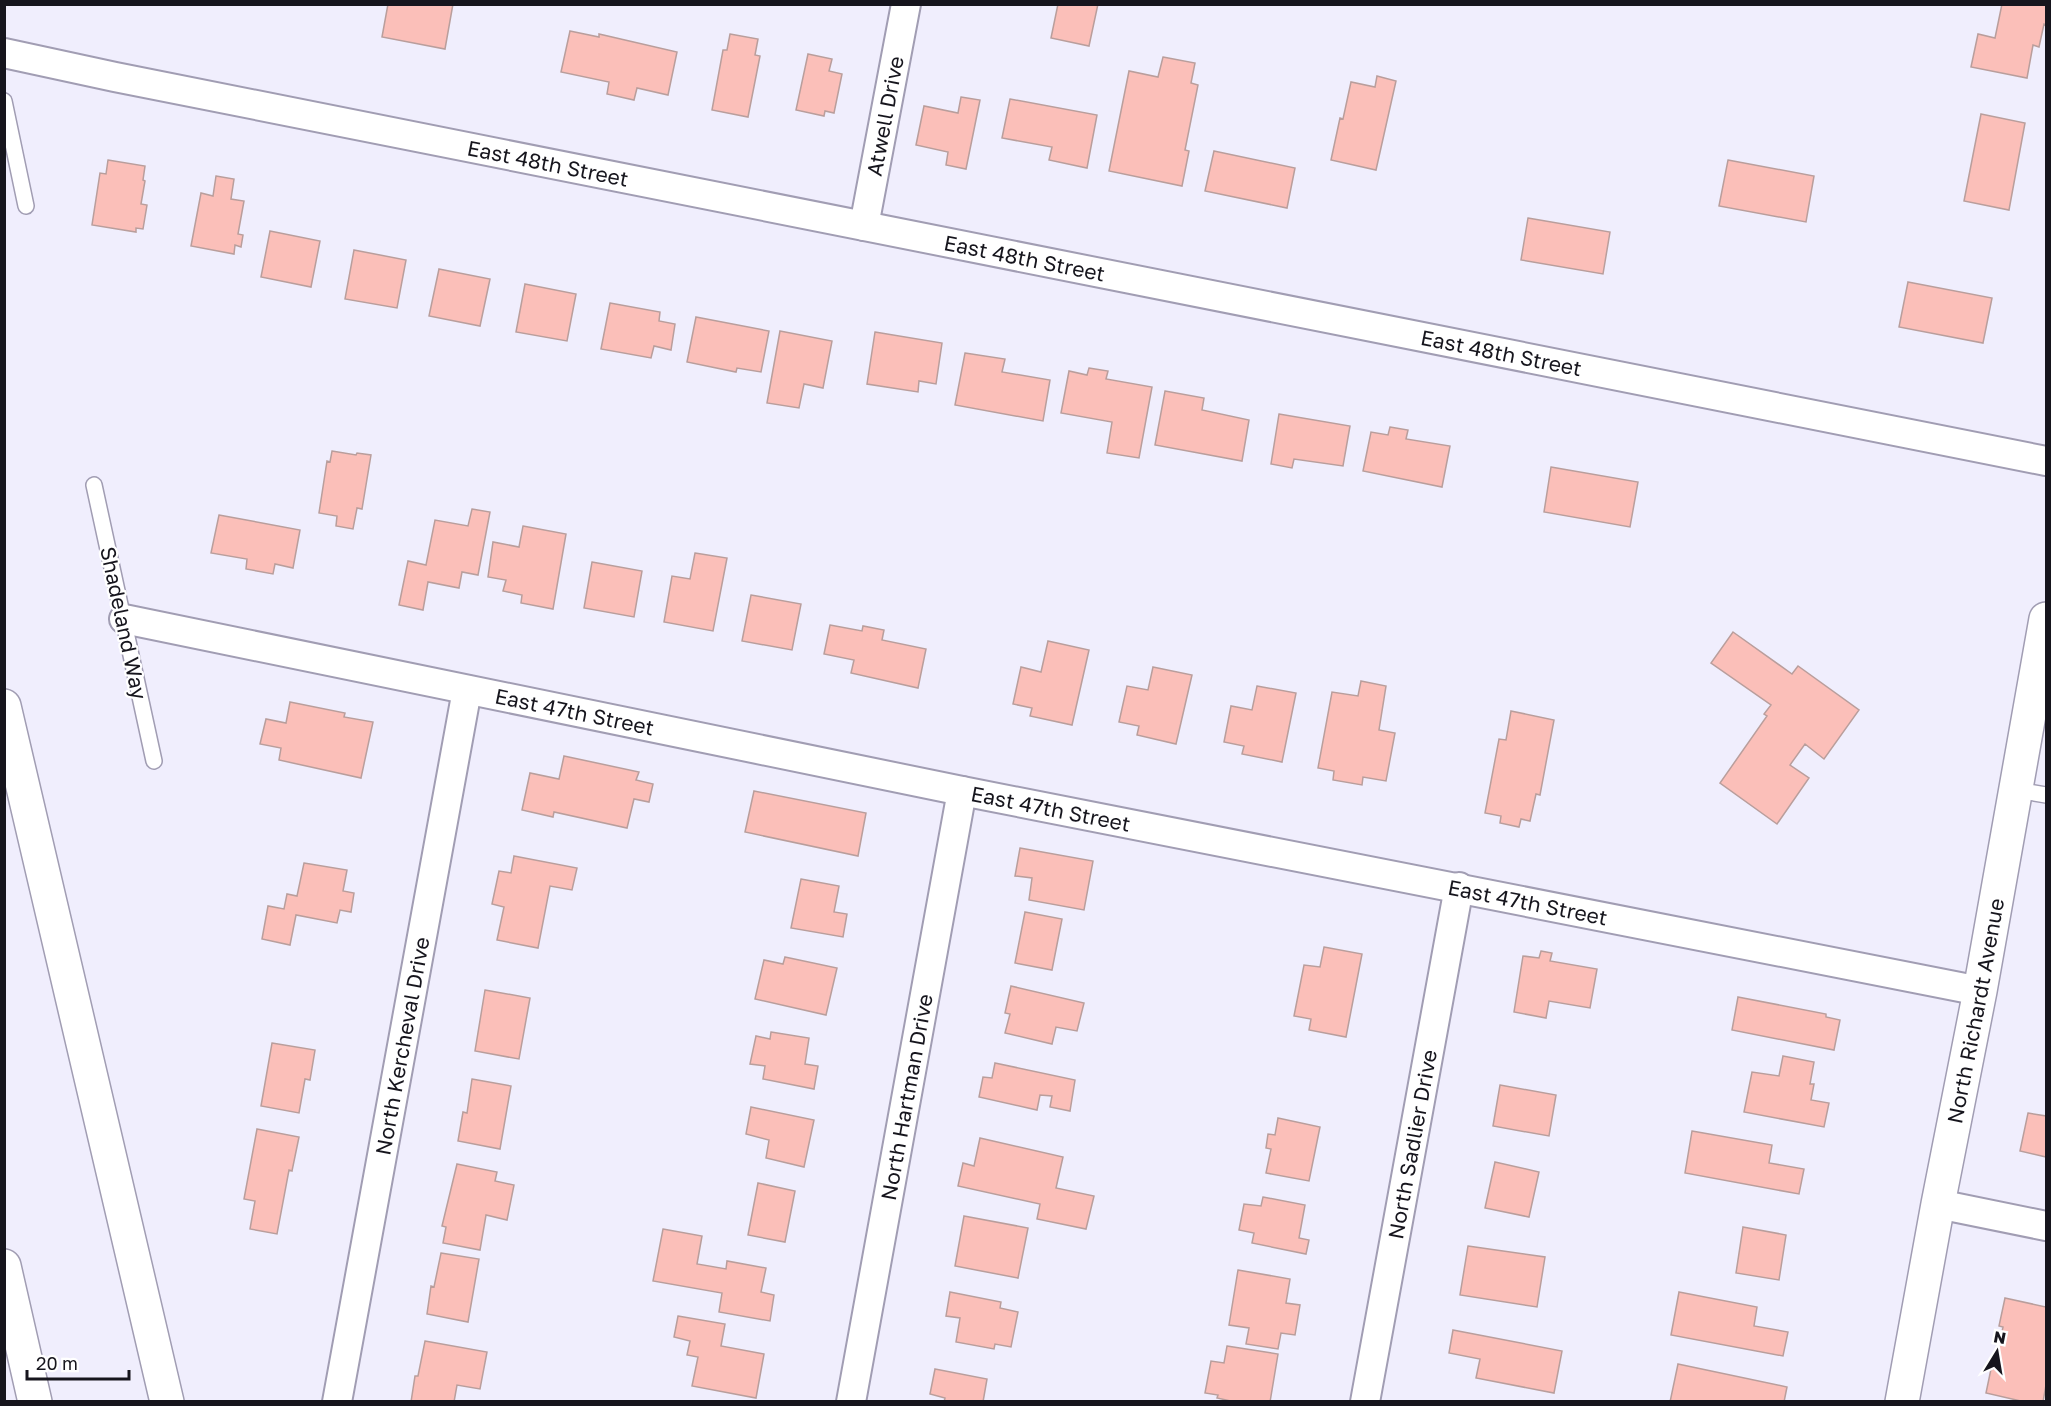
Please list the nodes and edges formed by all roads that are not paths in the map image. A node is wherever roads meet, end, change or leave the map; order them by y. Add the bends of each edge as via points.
1 (906, 4) edge
2 (4, 53) edge
3 (4, 100) edge
4 (26, 206) dead end
5 (864, 226) junction
6 (2046, 461) edge
7 (94, 485) dead end
8 (124, 619) junction
9 (2046, 620) edge
10 (467, 690) junction
11 (4, 706) edge
12 (154, 761) dead end
13 (962, 791) junction
14 (2032, 792) edge
15 (1460, 887) junction
16 (1980, 991) junction
17 (1938, 1204) junction
18 (2046, 1226) edge
19 (4, 1266) edge
20 (35, 1401) edge
21 (167, 1401) edge
22 (337, 1401) edge
23 (851, 1401) edge
24 (1365, 1401) edge
25 (1902, 1401) edge

1 - 5 street, Atwell Drive
2 - 5 street, East 48th Street
3 - 4 lane
5 - 6 street, East 48th Street
7 - 8 lane, Shadeland Way
8 - 10 street, East 47th Street
8 - 12 lane, Shadeland Way
9 - 14 main road, North Richardt Avenue
10 - 13 street, East 47th Street
10 - 22 street, North Kercheval Drive
11 - 21 main road
13 - 15 street, East 47th Street
13 - 23 street, North Hartman Drive
14 - 16 main road, North Richardt Avenue
15 - 16 street, East 47th Street
15 - 24 street, North Sadlier Drive
16 - 17 main road, North Richardt Avenue
17 - 18 street
17 - 25 main road, North Richardt Avenue
19 - 20 main road

